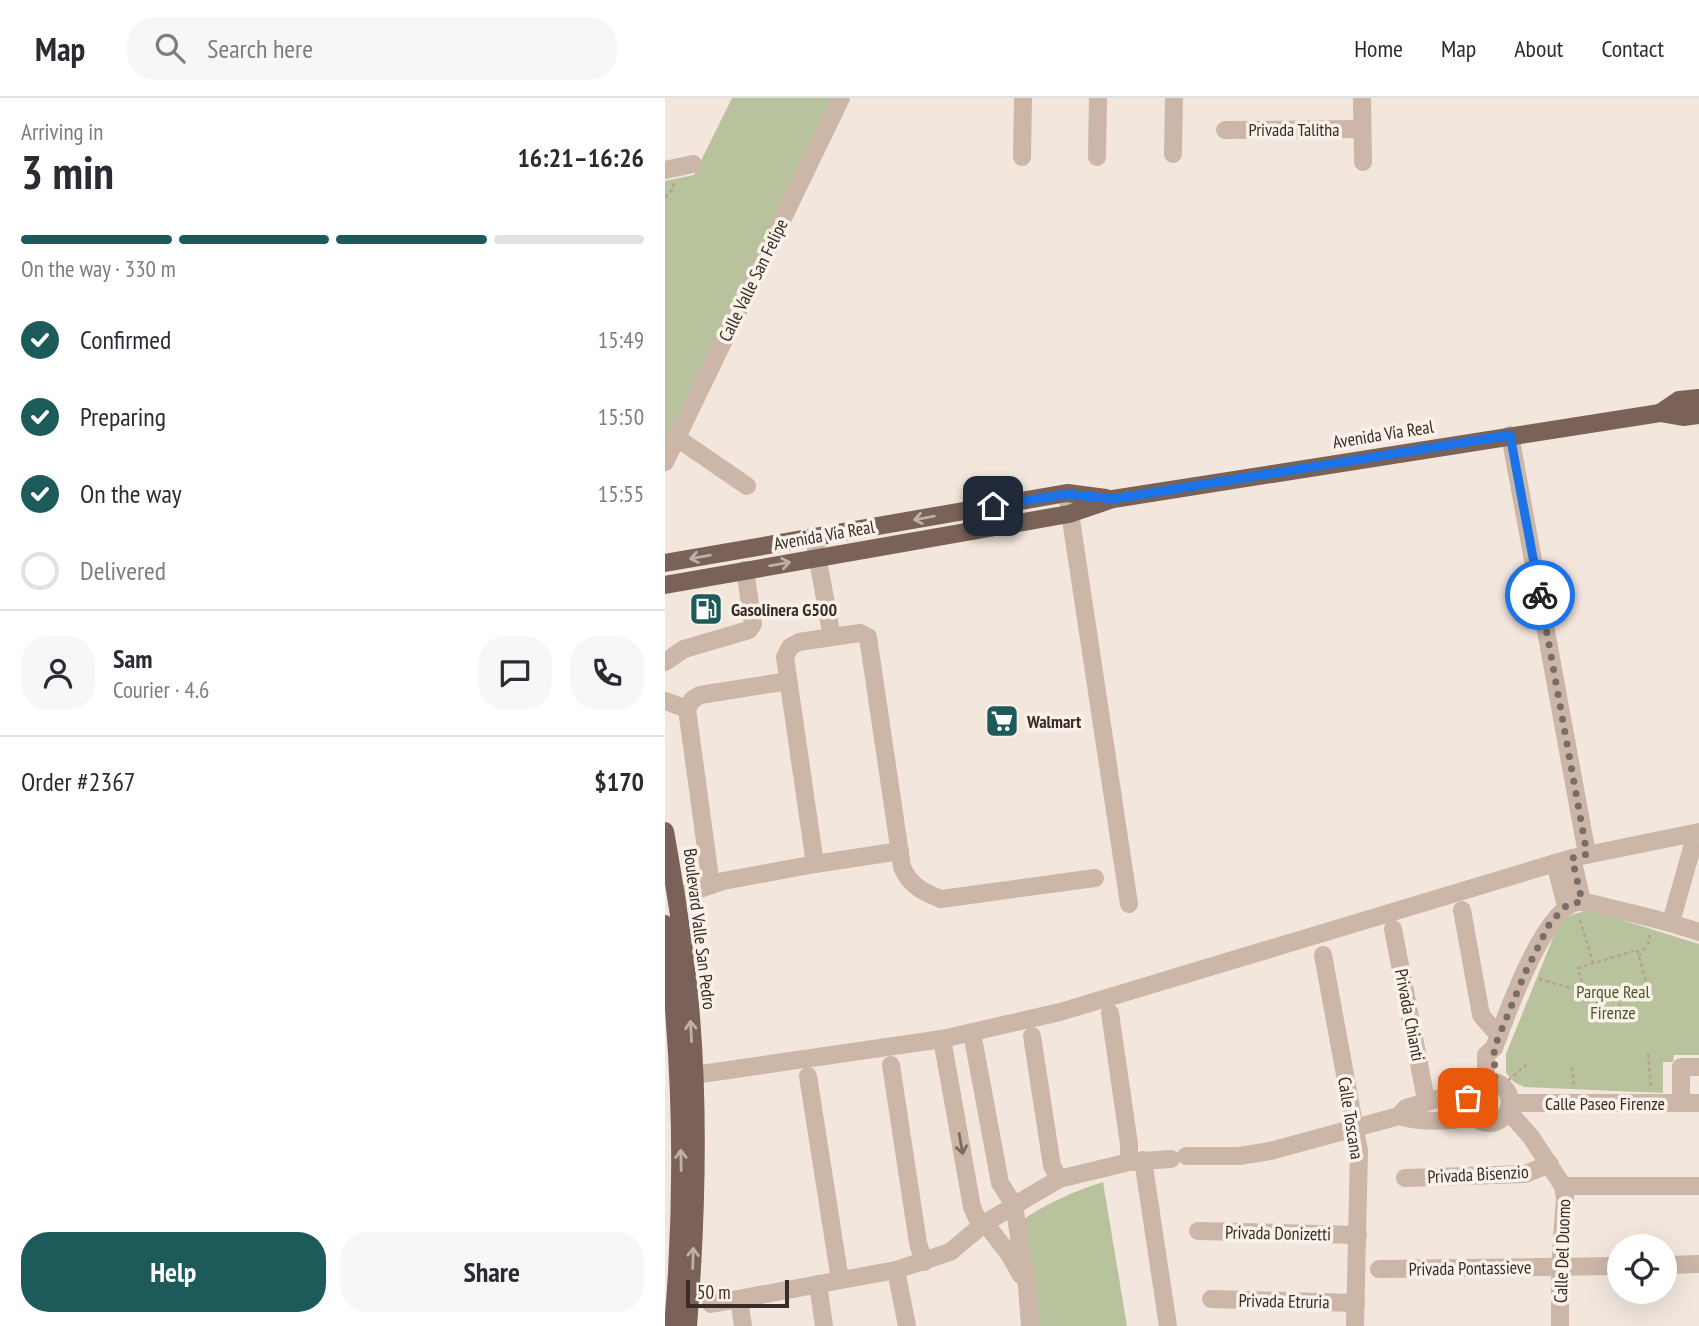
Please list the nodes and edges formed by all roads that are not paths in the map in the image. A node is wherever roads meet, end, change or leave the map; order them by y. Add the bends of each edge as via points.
1 (841, 98) edge
2 (1023, 98) edge
3 (1098, 98) edge
4 (1174, 98) edge
5 (1362, 98) edge
6 (1362, 129) junction
7 (1225, 130) dead end
8 (1173, 153) dead end
9 (1022, 157) dead end
10 (1097, 157) dead end
11 (1363, 162) dead end
12 (693, 164) dead end
13 (665, 170) edge
14 (1699, 398) edge
15 (1660, 413) junction
16 (1699, 415) edge
17 (1510, 435) junction
18 (677, 438) junction
19 (665, 462) edge
20 (747, 486) dead end
21 (1067, 494) junction
22 (1113, 499) junction
23 (1069, 514) junction
24 (814, 538) junction
25 (819, 557) junction
26 (665, 563) edge
27 (745, 570) junction
28 (665, 585) edge
29 (832, 636) junction
30 (665, 662) edge
31 (788, 681) junction
32 (665, 702) edge
33 (687, 709) junction
34 (665, 831) edge
35 (1695, 840) edge
36 (900, 851) junction
37 (1571, 858) junction
38 (815, 864) junction
39 (1095, 878) dead end
40 (711, 885) junction
41 (677, 897) junction
42 (1129, 904) dead end
43 (1574, 904) junction
44 (1462, 910) dead end
45 (1663, 920) junction
46 (665, 924) edge
47 (1393, 929) dead end
48 (1699, 932) edge
49 (1323, 955) dead end
50 (1110, 1013) dead end
51 (972, 1033) junction
52 (1032, 1036) dead end
53 (942, 1039) junction
54 (1496, 1042) junction
55 (891, 1065) dead end
56 (1699, 1067) edge
57 (694, 1075) junction
58 (808, 1076) dead end
59 (1489, 1084) junction
60 (983, 1092) junction
61 (953, 1097) junction
62 (1426, 1100) junction
63 (1681, 1103) junction
64 (1699, 1103) edge
65 (1509, 1107) junction
66 (1399, 1116) junction
67 (1475, 1117) junction
68 (1354, 1127) junction
69 (1136, 1161) junction
70 (1550, 1164) junction
71 (1405, 1178) dead end
72 (1059, 1179) junction
73 (1563, 1186) junction
74 (1699, 1186) edge
75 (1014, 1205) junction
76 (983, 1225) junction
77 (1198, 1231) dead end
78 (1358, 1235) junction
79 (924, 1262) junction
80 (1699, 1264) edge
81 (1677, 1265) edge
82 (1607, 1266) edge
83 (1560, 1267) junction
84 (1379, 1269) dead end
85 (896, 1270) junction
86 (840, 1280) junction
87 (818, 1284) junction
88 (1027, 1286) junction
89 (739, 1299) junction
90 (1211, 1299) dead end
91 (1356, 1303) junction
92 (711, 1304) dead end
93 (673, 1326) edge
94 (688, 1326) edge
95 (743, 1326) edge
96 (824, 1326) edge
97 (907, 1326) edge
98 (1030, 1326) edge
99 (1168, 1326) edge
100 (1355, 1326) edge
101 (1560, 1326) edge

1 - 18 street, Calle Valle San Felipe
2 - 9 street
3 - 10 street
4 - 8 street
5 - 6 street
6 - 7 street, Privada Talitha
6 - 11 street
12 - 13 street
14 - 15 main road via 1679,400
15 - 16 main road
15 - 17 main road, Avenida Vía Real
17 - 22 main road, Avenida Vía Real
17 - 37 street
18 - 19 street, Calle Valle San Felipe
18 - 20 street
21 - 22 main road, Avenida Vía Real
21 - 23 street
21 -> 24 main road, Avenida Vía Real
22 - 23 main road, Avenida Vía Real
23 - 25 main road, Avenida Vía Real
23 - 42 street
24 - 25 street
24 -> 26 main road, Avenida Vía Real
27 -> 25 main road, Avenida Vía Real
25 - 29 street
27 - 28 main road, Avenida Vía Real
27 - 30 street via 753,624 749,630 684,649
29 - 31 street via 790,647 785,657
29 - 36 street via 860,633 868,638
31 - 33 street via 700,695
31 - 38 street
32 - 33 street
33 - 40 street
34 - 41 main road, Boulevard Valle San Pedro
35 - 37 street
35 - 45 street
36 - 38 street
36 - 39 street via 908,881 941,899
37 - 43 street
37 - 51 street via 1060,1012
38 - 40 street
40 - 41 street
57 -> 41 main road, Boulevard Valle San Pedro
43 - 45 street
43 - 54 street via 1550,923
44 - 54 street via 1481,1015
45 - 48 street
93 -> 46 main road, Boulevard Valle San Pedro via 681,1180 679,1076
47 - 62 street, Privada Chianti
49 - 68 street, Calle Toscana
50 - 69 street via 1129,1144
51 - 53 street
51 - 60 street
52 - 72 street via 1052,1166
53 - 57 street
53 - 61 street
54 - 59 street via 1486,1055
55 - 79 street
56 - 63 street via 1681,1067
94 -> 57 main road, Boulevard Valle San Pedro via 696,1180
58 - 86 street
59 - 62 street
59 - 65 street via 1509,1093
59 - 67 street via 1468,1098
60 - 61 street
60 - 75 street via 1000,1183
61 -> 76 street via 972,1207
62 - 66 street
63 - 64 street, Calle Paseo Firenze
63 - 65 street, Calle Paseo Firenze
65 - 67 street via 1493,1122
65 - 70 street, Calle Del Duomo
66 - 67 street
66 - 68 street
68 - 69 street via 1239,1156
68 - 78 street, Calle Toscana via 1359,1151
69 - 72 street
69 - 99 street
70 - 71 street, Privada Bisenzio via 1525,1174
70 - 73 street, Calle Del Duomo
72 - 75 street
73 - 74 street
73 - 83 street, Calle Del Duomo
75 - 76 street
75 - 88 street
76 - 79 street via 950,1252
76 - 88 street via 1009,1254
77 - 78 street, Privada Donizetti
78 - 91 street, Calle Toscana
79 - 85 street
80 - 81 street
82 - 83 street, Privada Pontassieve
83 - 84 street, Privada Pontassieve
83 - 101 street, Calle Del Duomo
85 - 86 street
85 - 97 street
86 - 87 street
87 - 89 street
87 - 96 street
88 - 98 street
89 - 92 street
89 - 95 street
90 - 91 street, Privada Etruria
91 - 100 street, Calle Toscana

